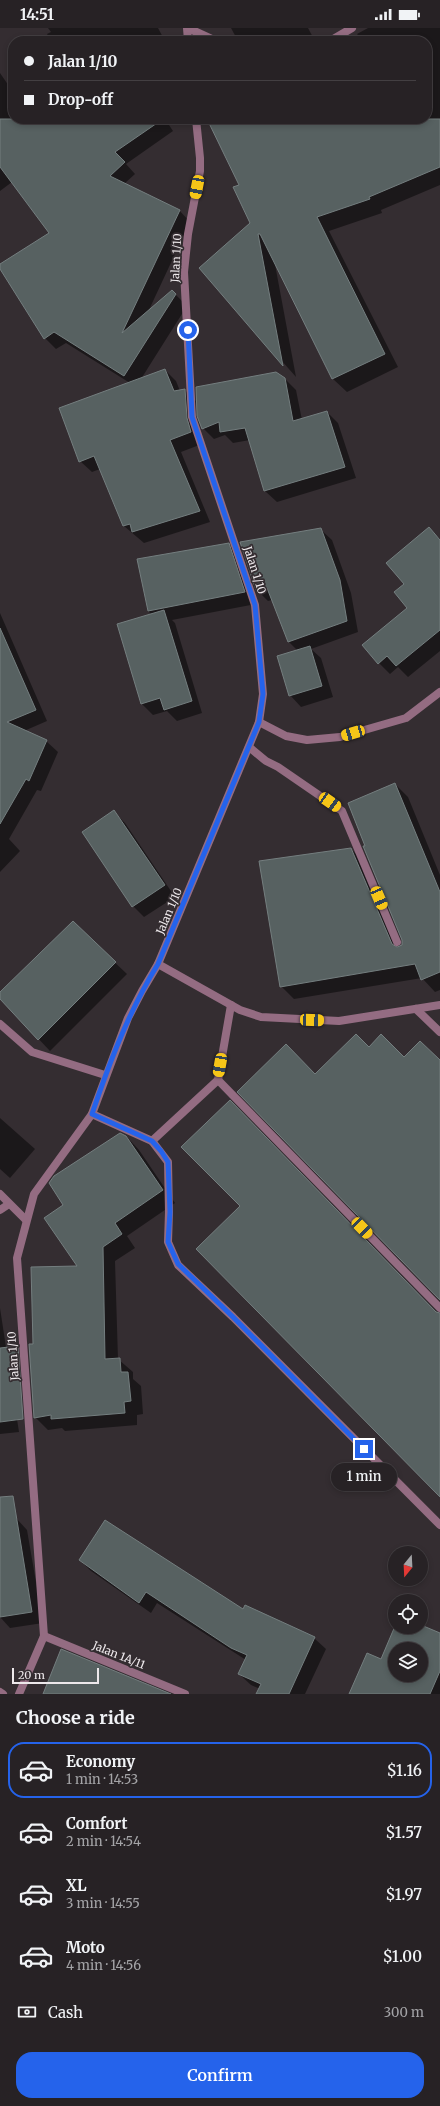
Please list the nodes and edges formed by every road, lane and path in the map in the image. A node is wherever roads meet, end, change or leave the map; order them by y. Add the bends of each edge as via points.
1 (188, 28) edge
2 (352, 28) edge
3 (205, 36) edge
4 (338, 36) edge
5 (197, 124) edge
6 (440, 692) edge
7 (259, 722) junction
8 (249, 747) junction
9 (397, 942) dead end
10 (158, 964) junction
11 (231, 1005) junction
12 (440, 1005) edge
13 (416, 1009) junction
14 (0, 1024) edge
15 (440, 1032) edge
16 (105, 1075) junction
17 (218, 1080) junction
18 (92, 1114) junction
19 (152, 1141) junction
20 (0, 1194) edge
21 (9, 1204) junction
22 (0, 1210) edge
23 (26, 1220) junction
24 (440, 1308) edge
25 (440, 1525) edge
26 (44, 1636) junction
27 (0, 1692) edge
28 (3, 1694) edge
29 (19, 1694) edge
30 (185, 1694) edge

1 - 3 street
2 - 4 street
5 - 7 street, Jalan 1/10 via 200,172 188,234 184,272 192,417 255,605 263,694
6 - 7 street via 406,718 340,737 307,740 286,736
7 - 8 street, Jalan 1/10
8 - 9 street via 342,811
8 - 10 street, Jalan 1/10
10 - 11 street
10 - 16 street, Jalan 1/10 via 128,1018
11 - 13 street via 250,1015 261,1017 339,1021
11 - 17 street
12 - 13 street
13 - 15 street
14 - 16 street via 32,1052
16 - 18 street, Jalan 1/10
17 - 19 street
17 - 24 street
18 - 19 street
18 - 23 street, Jalan 1/10 via 34,1194
19 - 25 street via 168,1162 168,1242 178,1264
20 - 21 street
21 - 22 street
21 - 23 street
23 - 26 street, Jalan 1/10 via 17,1258
26 - 29 street, Jalan 1/10
26 - 30 street, Jalan 1A/11
27 - 28 street

